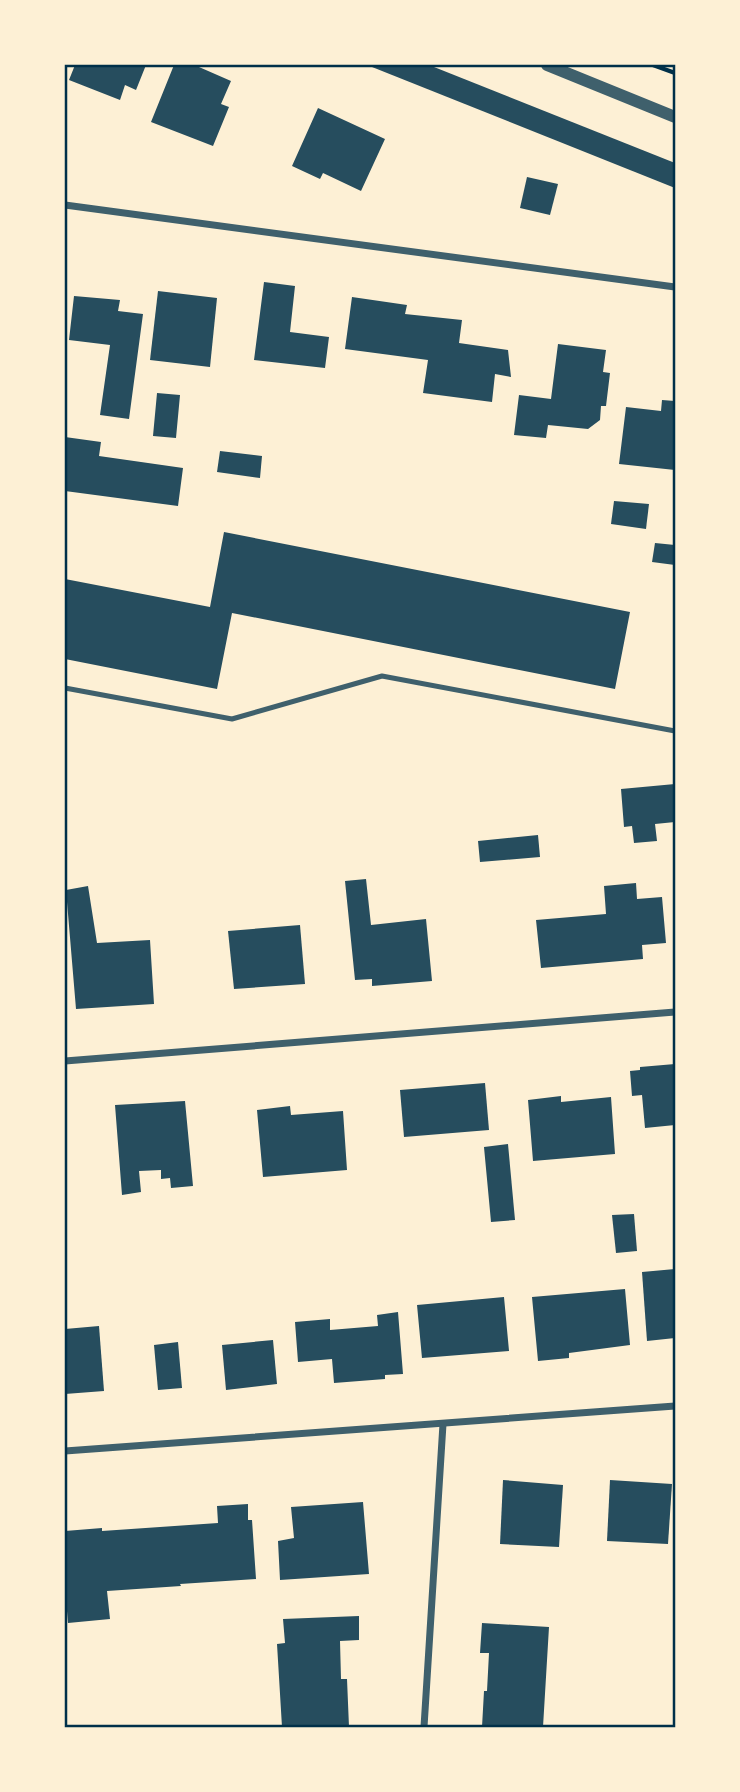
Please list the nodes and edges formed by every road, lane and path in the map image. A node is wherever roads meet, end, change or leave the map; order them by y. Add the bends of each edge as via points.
1 (547, 65) edge
2 (653, 65) edge
3 (675, 74) edge
4 (675, 117) edge
5 (65, 205) edge
6 (675, 288) edge
7 (65, 688) edge
8 (675, 731) edge
9 (675, 1012) edge
10 (65, 1061) edge
11 (675, 1406) edge
12 (443, 1424) junction
13 (65, 1451) edge
14 (424, 1727) edge

1 - 4 street
2 - 3 path
5 - 6 street
7 - 8 lane via 232,719 382,676
9 - 10 street
11 - 12 street
12 - 13 street
12 - 14 street

